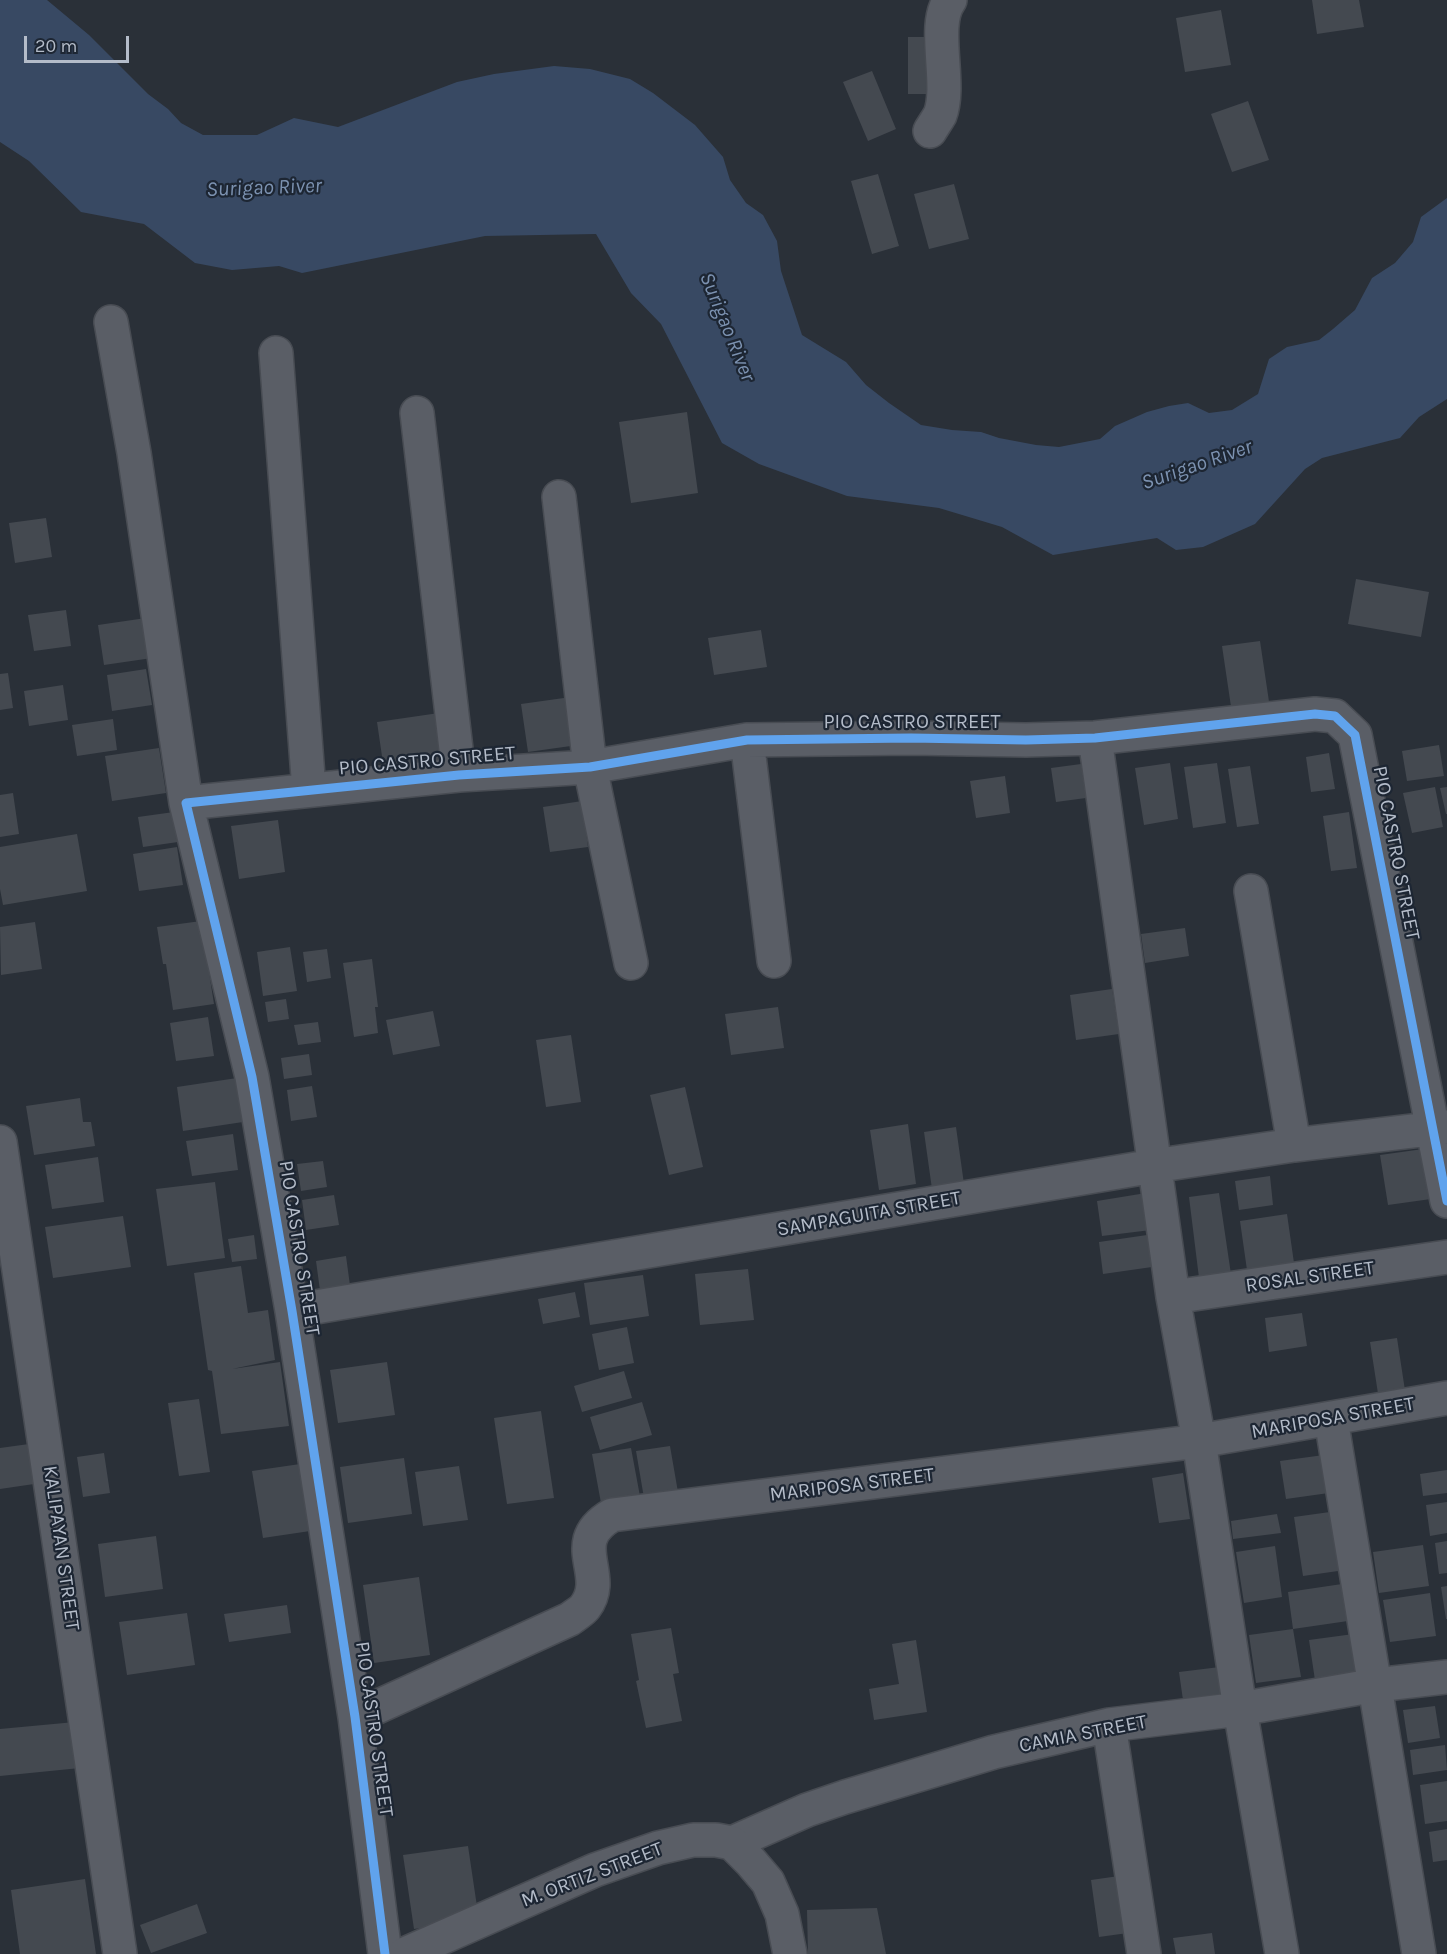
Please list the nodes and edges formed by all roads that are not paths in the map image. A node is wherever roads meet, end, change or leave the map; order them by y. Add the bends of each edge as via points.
1 (950, 0) edge
2 (930, 131) dead end
3 (111, 322) dead end
4 (276, 353) dead end
5 (417, 413) dead end
6 (559, 497) dead end
7 (1095, 738) junction
8 (747, 740) junction
9 (591, 766) junction
10 (459, 775) junction
11 (309, 790) junction
12 (186, 803) junction
13 (1251, 891) dead end
14 (774, 961) dead end
15 (631, 963) dead end
16 (1440, 1128) edge
17 (0, 1142) edge
18 (1294, 1145) junction
19 (1154, 1166) junction
20 (1447, 1201) edge
21 (1447, 1257) edge
22 (1173, 1297) junction
23 (292, 1311) junction
24 (1447, 1398) edge
25 (1331, 1419) junction
26 (1199, 1441) junction
27 (1447, 1677) edge
28 (1376, 1685) junction
29 (1240, 1709) junction
30 (355, 1717) junction
31 (1109, 1725) junction
32 (732, 1844) junction
33 (120, 1954) edge
34 (385, 1954) edge
35 (405, 1954) edge
36 (790, 1954) edge
37 (1144, 1954) edge
38 (1282, 1954) edge
39 (1419, 1954) edge

1 - 2 street via 943,19 943,99
3 - 12 street
4 - 11 street
5 - 10 street
6 - 9 street
7 - 8 street, PIO CASTRO STREET
7 - 16 street, PIO CASTRO STREET via 1315,714 1335,716 1355,735
7 - 19 street
8 - 9 street, PIO CASTRO STREET
8 - 14 street
9 - 10 street, PIO CASTRO STREET
9 - 15 street
10 - 11 street, PIO CASTRO STREET
11 - 12 street, PIO CASTRO STREET
12 - 23 street, PIO CASTRO STREET via 252,1077
13 - 18 street
16 - 18 street, SAMPAGUITA STREET
16 - 20 street, PIO CASTRO STREET
17 - 33 street, KALIPAYAN STREET
18 - 19 street, SAMPAGUITA STREET
19 - 22 street
19 - 23 street, SAMPAGUITA STREET
21 - 22 street, ROSAL STREET
22 - 26 street
23 - 30 street, PIO CASTRO STREET
24 - 25 street, MARIPOSA STREET
25 - 26 street, MARIPOSA STREET
25 - 28 street
26 - 29 street
26 - 30 street, MARIPOSA STREET via 612,1515 598,1524 589,1538 593,1588 585,1607 570,1619
27 - 28 street, CAMIA STREET
28 - 29 street, CAMIA STREET
28 - 39 street
29 - 31 street, CAMIA STREET
29 - 38 street
30 - 34 street, PIO CASTRO STREET
31 - 32 street, CAMIA STREET via 994,1752 845,1797
31 - 37 street
32 - 35 street, M. ORTIZ STREET via 693,1840 658,1848 595,1870
32 - 36 street via 768,1882 782,1914

